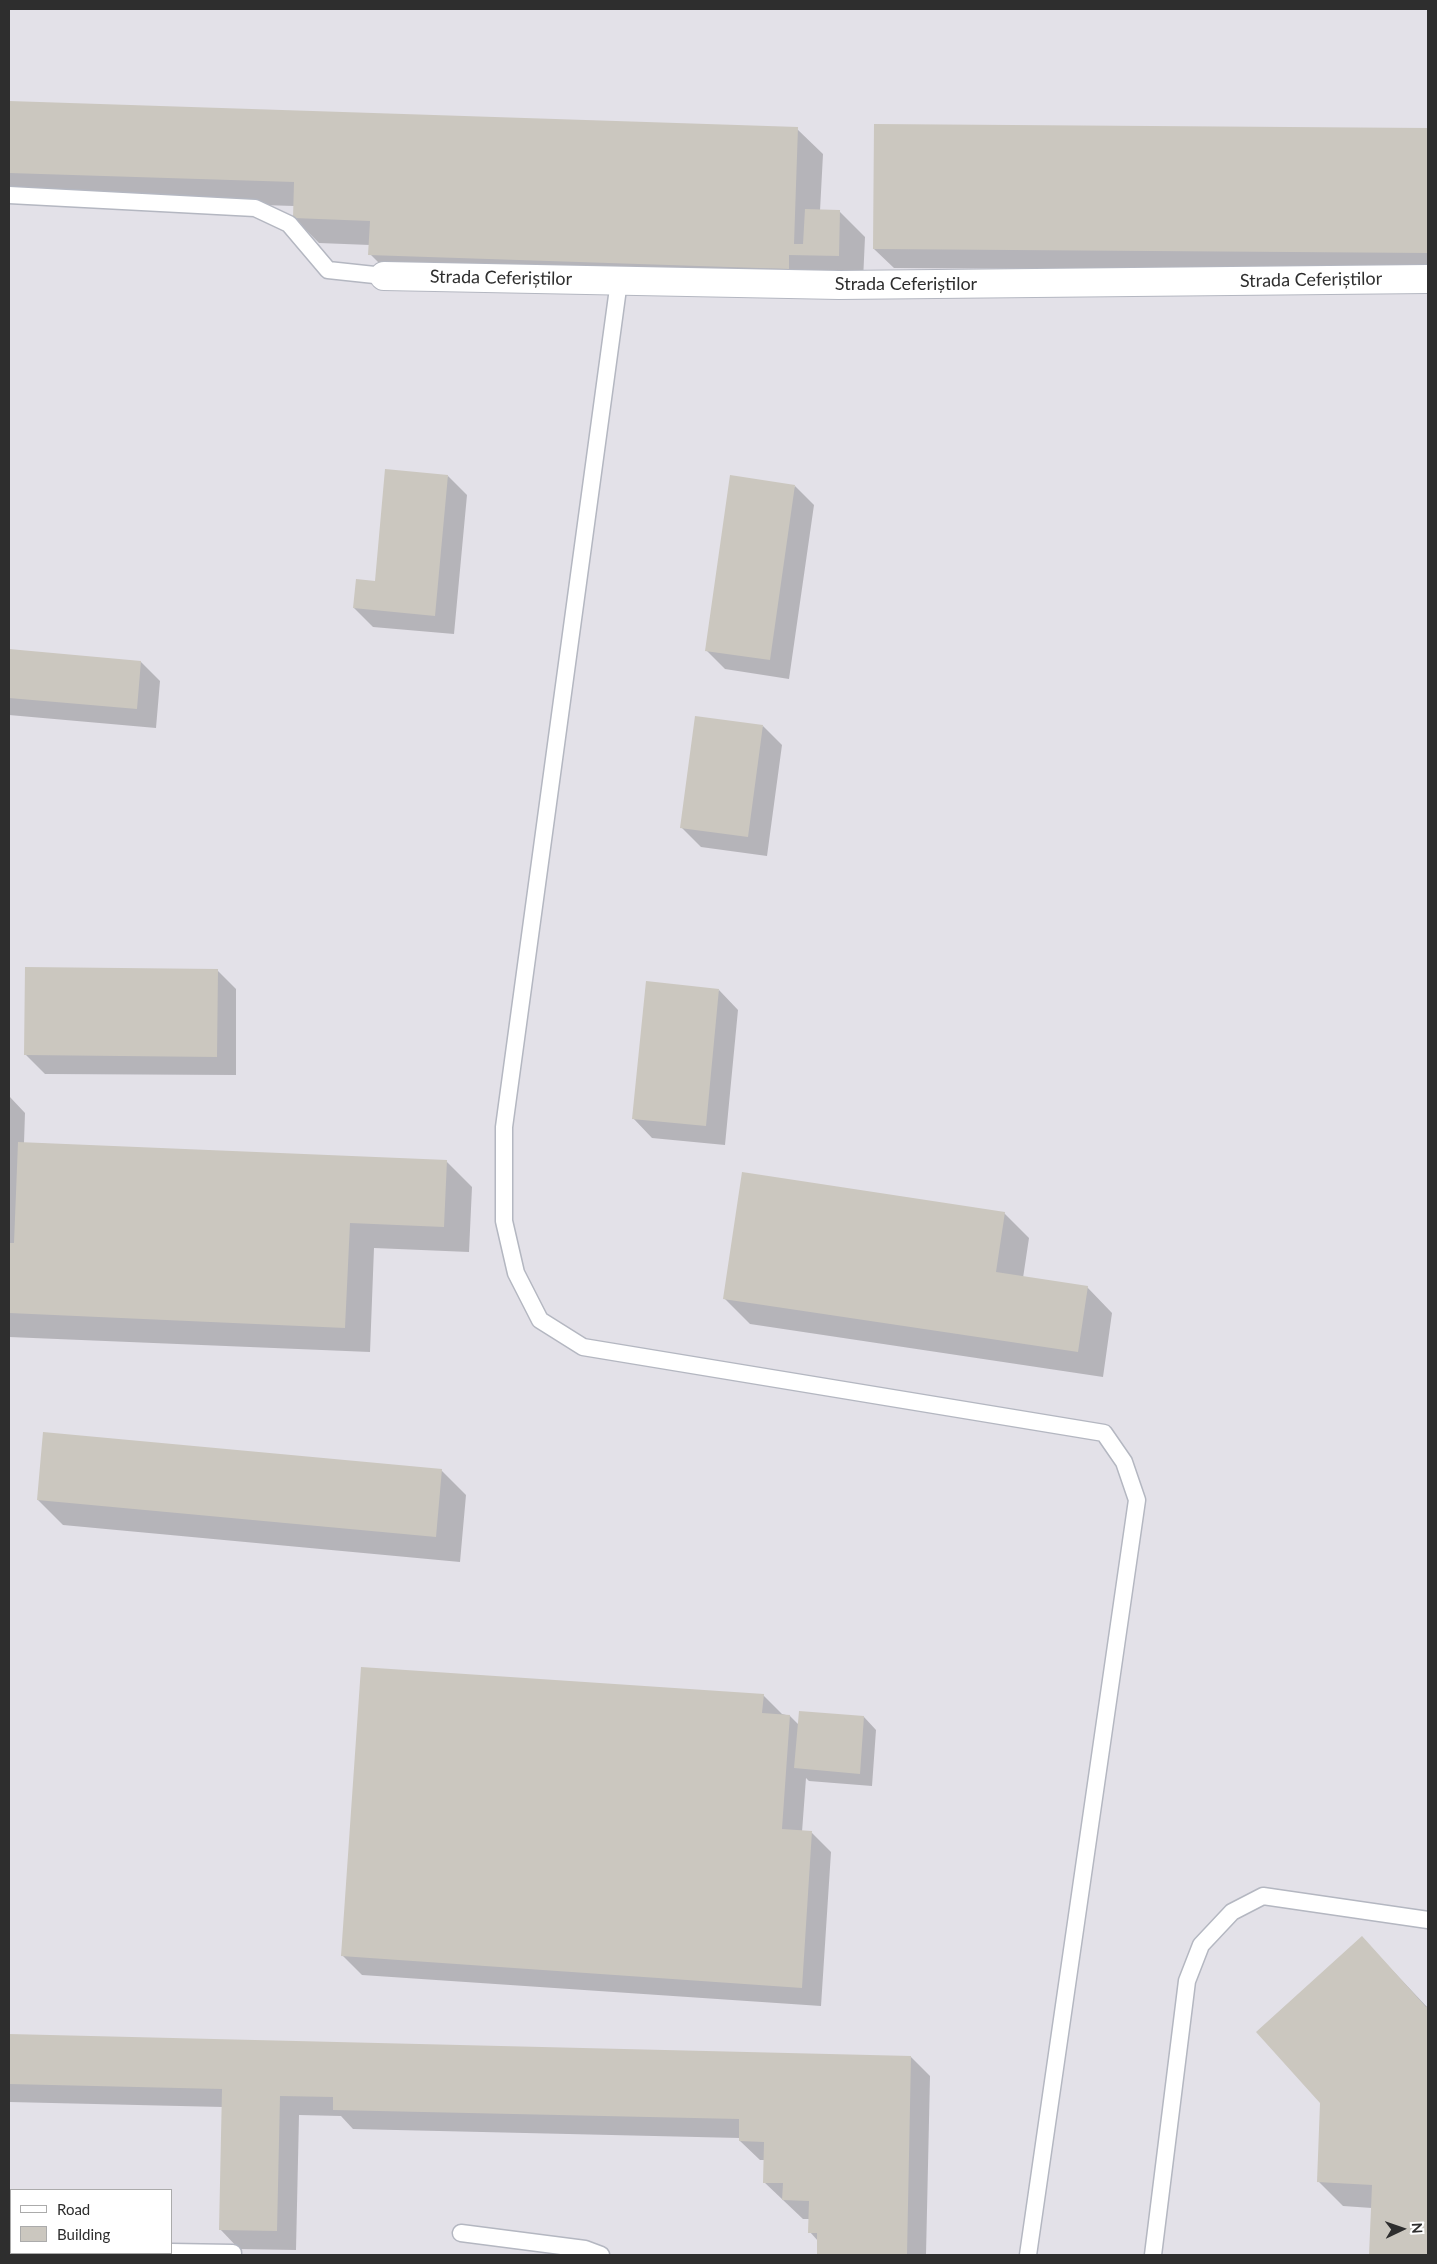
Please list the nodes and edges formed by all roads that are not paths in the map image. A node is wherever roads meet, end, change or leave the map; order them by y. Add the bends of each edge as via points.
1 (9, 196) edge
2 (384, 276) joint
3 (1428, 279) edge
4 (619, 280) junction
5 (1428, 1920) edge
6 (461, 2233) dead end
7 (172, 2252) edge
8 (233, 2253) dead end
9 (601, 2255) edge
10 (1028, 2255) edge
11 (1153, 2255) edge

1 - 2 lane via 255,208 289,224 328,270
2 - 4 street, Strada Ceferiștilor
3 - 4 street, Strada Ceferiștilor via 839,285
4 - 10 lane via 504,1128 504,1221 516,1273 540,1320 583,1347 1104,1433 1124,1462 1137,1500
5 - 11 lane via 1263,1896 1232,1912 1201,1945 1187,1981
6 - 9 lane via 585,2249
7 - 8 lane

